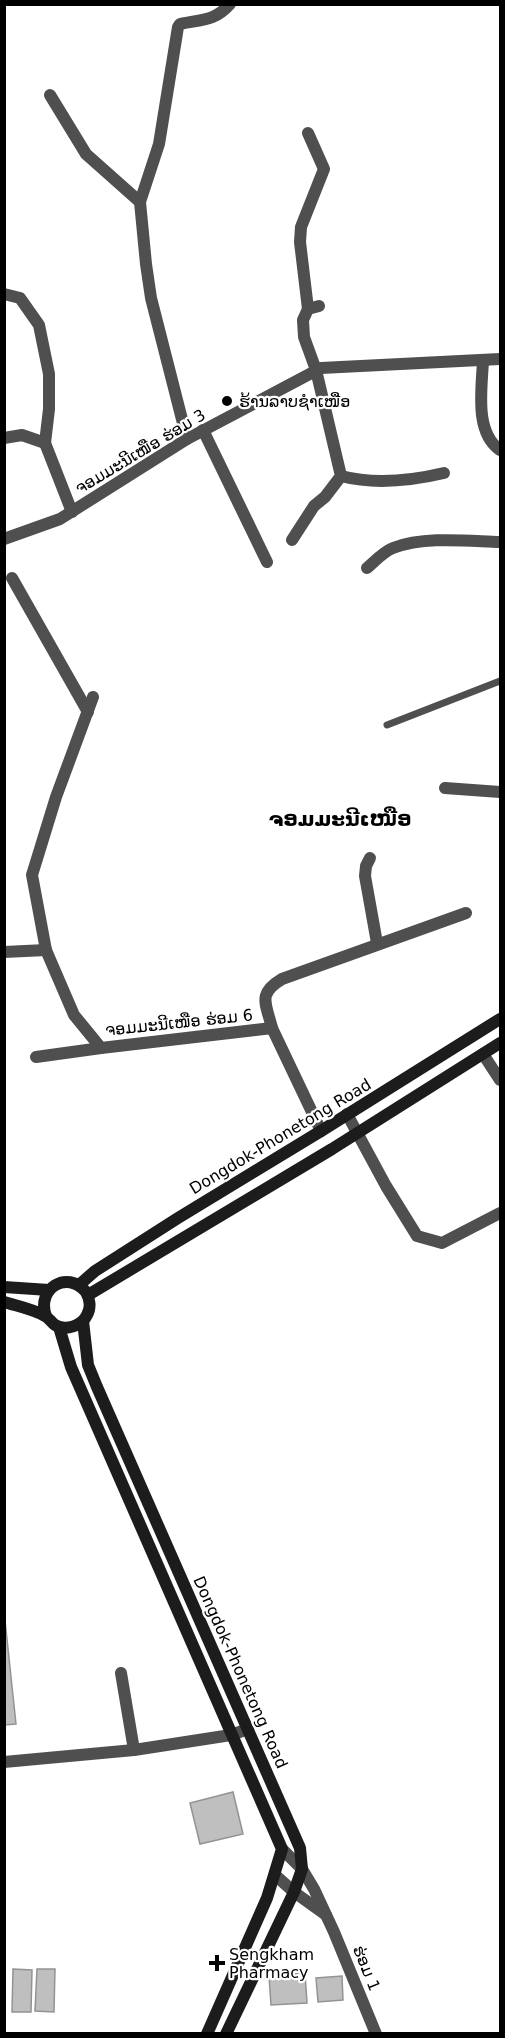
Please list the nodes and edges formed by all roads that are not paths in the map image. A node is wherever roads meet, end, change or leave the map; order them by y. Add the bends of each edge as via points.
1 (230, 4) edge
2 (50, 95) dead end
3 (308, 133) dead end
4 (140, 202) junction
5 (6, 291) edge
6 (501, 359) edge
7 (483, 360) junction
8 (316, 370) junction
9 (203, 430) junction
10 (4, 438) edge
11 (187, 439) junction
12 (45, 443) junction
13 (501, 450) edge
14 (444, 473) dead end
15 (341, 476) junction
16 (72, 512) junction
17 (4, 539) edge
18 (292, 540) dead end
19 (501, 542) edge
20 (267, 562) dead end
21 (367, 568) dead end
22 (12, 578) dead end
23 (501, 681) edge
24 (93, 697) dead end
25 (88, 711) junction
26 (387, 725) dead end
27 (445, 788) dead end
28 (501, 792) edge
29 (370, 858) dead end
30 (466, 913) dead end
31 (377, 943) junction
32 (46, 950) junction
33 (4, 952) edge
34 (501, 1019) edge
35 (272, 1028) junction
36 (501, 1043) edge
37 (101, 1048) junction
38 (483, 1054) junction
39 (36, 1057) dead end
40 (501, 1080) edge
41 (347, 1114) junction
42 (321, 1131) junction
43 (357, 1133) junction
44 (501, 1213) edge
45 (79, 1285) junction
46 (4, 1287) edge
47 (49, 1290) junction
48 (88, 1295) junction
49 (4, 1302) edge
50 (46, 1316) junction
51 (83, 1321) junction
52 (59, 1327) junction
53 (121, 1673) dead end
54 (248, 1729) junction
55 (231, 1735) junction
56 (134, 1750) junction
57 (4, 1762) edge
58 (282, 1850) junction
59 (302, 1869) junction
60 (275, 1875) junction
61 (294, 1892) junction
62 (327, 1916) junction
63 (207, 2034) edge
64 (226, 2034) edge
65 (376, 2034) edge

1 - 4 street via 223,13 178,27 159,144
2 - 4 street via 86,154
3 - 8 street via 324,169 301,227 300,242 314,307 303,320 304,337
4 - 11 street via 151,298
5 - 12 street via 20,298 39,326 49,375
6 - 7 street, ຈອມມະນີເໜືອ ຮ່ອມ 3
7 - 8 street, ຈອມມະນີເໜືອ ຮ່ອມ 3
7 - 13 street via 484,427 492,444
8 - 9 street, ຈອມມະນີເໜືອ ຮ່ອມ 3
8 - 15 street
9 - 11 street, ຈອມມະນີເໜືອ ຮ່ອມ 3
9 - 20 street
10 - 12 street via 22,435
11 - 16 street, ຈອມມະນີເໜືອ ຮ່ອມ 3
12 - 16 street
14 - 15 street via 396,481 362,481
15 - 18 street via 314,506
16 - 17 street, ຈອມມະນີເໜືອ ຮ່ອມ 3
19 - 21 street via 441,540 392,548
22 - 25 street
23 - 26 lane
24 - 25 street, ຈອມມະນີເໜືອ ຮ່ອມ 6
25 - 32 street, ຈອມມະນີເໜືອ ຮ່ອມ 6 via 32,875
27 - 28 street
29 - 31 street via 365,876
30 - 31 street
31 - 35 street via 269,987 266,1004
32 - 33 street
32 - 37 street, ຈອມມະນີເໜືອ ຮ່ອມ 6 via 74,1015
34 - 41 main road, Dongdok-Phonetong Road
35 - 37 street, ຈອມມະນີເໜືອ ຮ່ອມ 6
35 - 42 street, ຈອມມະນີເໜືອ ຮ່ອມ 6
36 - 38 main road
37 - 39 street
38 - 40 street
38 - 43 main road
41 - 42 main road, Dongdok-Phonetong Road
41 - 43 street
42 - 45 main road, Dongdok-Phonetong Road via 178,1218
43 - 44 street via 417,1236 442,1243
43 - 48 main road
45 - 47 main road via 68,1281
45 - 48 main road
46 - 47 main road
47 - 50 main road via 44,1301
48 - 51 main road, Dongdok-Phonetong Road via 90,1304
49 - 50 main road
50 - 52 main road
51 - 52 main road via 76,1326
51 - 54 main road, Dongdok-Phonetong Road via 88,1365
52 - 55 main road, Dongdok-Phonetong Road via 71,1367
53 - 56 street
54 - 55 street
54 - 59 main road, Dongdok-Phonetong Road via 300,1848
55 - 56 street
55 - 58 main road, Dongdok-Phonetong Road
56 - 57 street
58 - 59 street, ຮ່ອມ 1
58 - 60 main road
59 - 61 main road, Dongdok-Phonetong Road
59 - 62 street, ຮ່ອມ 1
60 - 61 street
60 - 63 main road
61 - 62 street
61 - 64 main road, Dongdok-Phonetong Road
62 - 65 street, ຮ່ອມ 1

